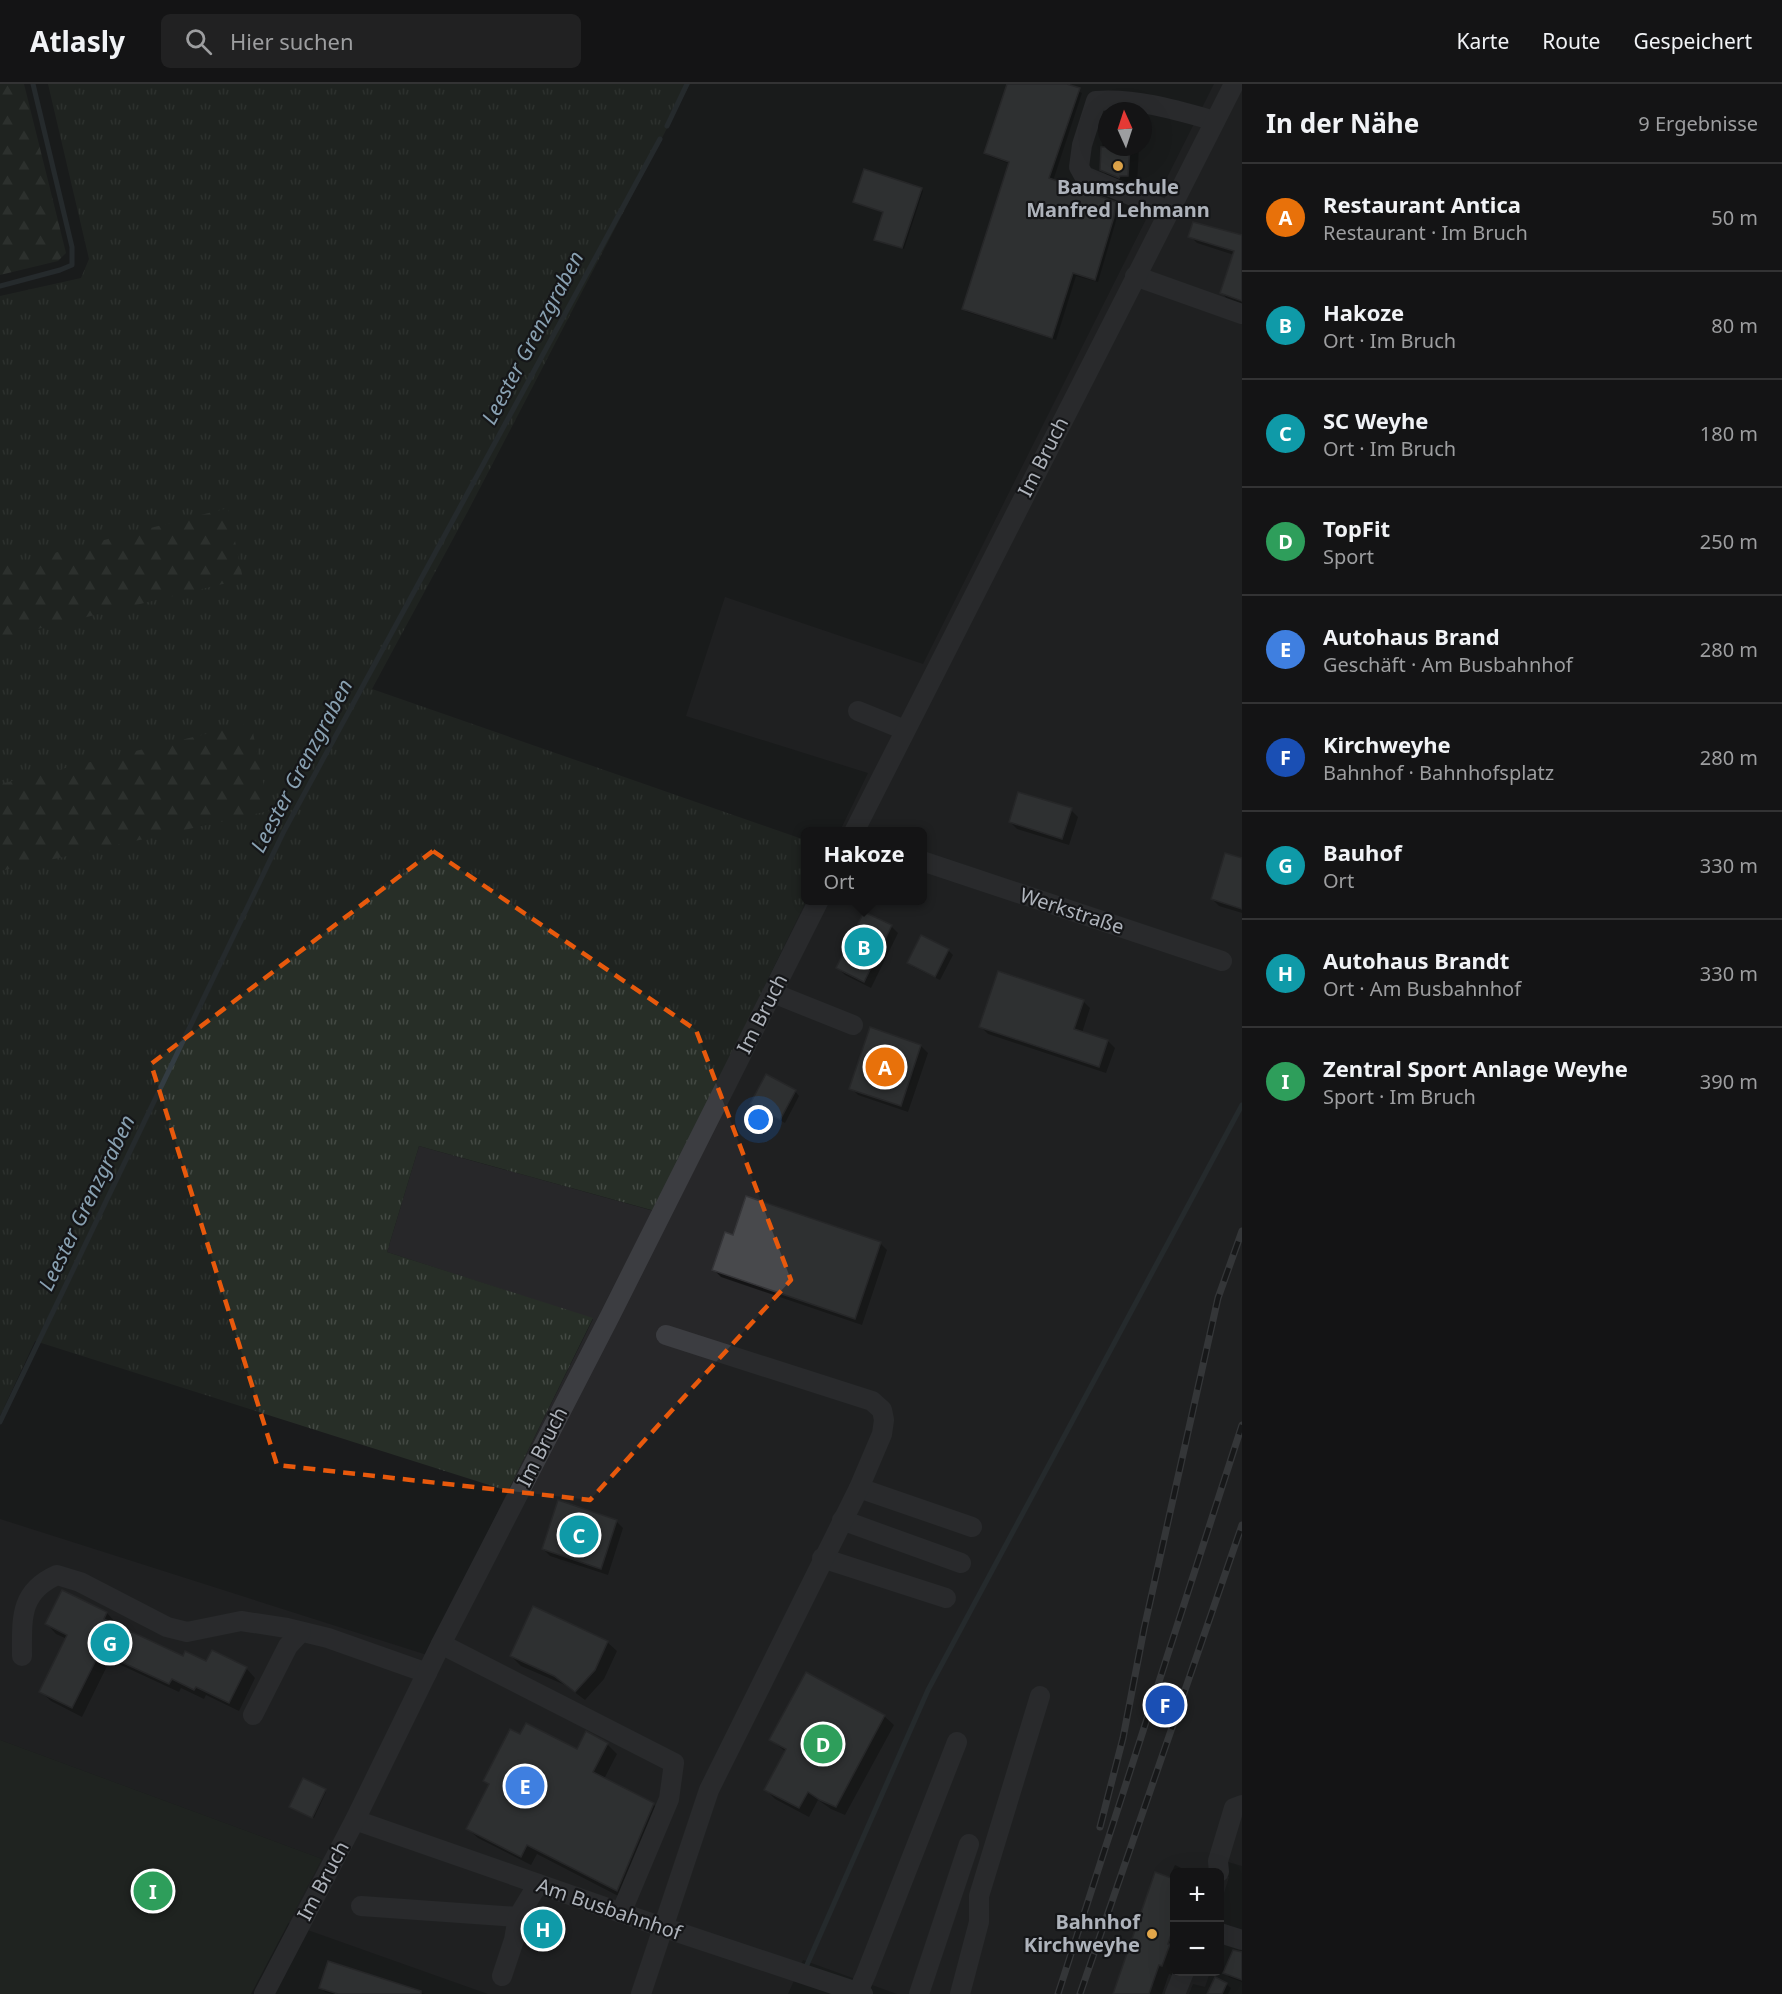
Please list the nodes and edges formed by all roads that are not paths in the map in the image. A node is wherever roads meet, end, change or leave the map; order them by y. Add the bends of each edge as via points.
1 (1234, 84) edge
2 (1215, 121) junction
3 (1169, 211) junction
4 (1135, 276) junction
5 (1242, 314) edge
6 (858, 711) dead end
7 (905, 730) junction
8 (856, 827) edge
9 (927, 863) edge
10 (816, 905) edge
11 (1222, 961) dead end
12 (772, 993) junction
13 (853, 1025) dead end
14 (666, 1335) dead end
15 (858, 1488) junction
16 (842, 1520) junction
17 (972, 1527) dead end
18 (822, 1558) junction
19 (961, 1563) dead end
20 (946, 1598) dead end
21 (301, 1632) junction
22 (441, 1644) junction
23 (22, 1656) dead end
24 (427, 1673) junction
25 (1040, 1696) dead end
26 (253, 1715) dead end
27 (957, 1742) dead end
28 (1242, 1805) edge
29 (355, 1820) junction
30 (969, 1844) dead end
31 (1219, 1868) edge
32 (538, 1884) junction
33 (361, 1906) dead end
34 (621, 1913) junction
35 (518, 1917) junction
36 (662, 1927) junction
37 (1224, 1934) edge
38 (1242, 1940) edge
39 (502, 1976) dead end
40 (1182, 1976) edge
41 (861, 1993) edge
42 (264, 1994) edge
43 (641, 1994) edge
44 (919, 1994) edge
45 (960, 1994) edge
46 (1176, 1994) edge

1 - 2 street, Im Bruch
2 - 3 street, Im Bruch
2 - 3 street via 1128,101 1096,101 1082,146 1079,167 1084,176
3 - 4 street, Im Bruch
4 - 5 street
4 - 7 street, Im Bruch
6 - 7 street
7 - 8 street, Im Bruch
9 - 11 street, Werkstraße
10 - 12 street, Im Bruch
12 - 13 street
12 - 22 street, Im Bruch
14 - 15 street via 872,1401 882,1410 882,1434
15 - 16 street
15 - 17 street
16 - 18 street
16 - 19 street
18 - 20 street
18 - 36 street via 709,1790
21 - 23 street via 241,1621 187,1632 167,1627 80,1582 57,1575 41,1582 29,1599 22,1617
21 - 24 street
21 - 26 street via 288,1646
22 - 24 street, Im Bruch
22 - 34 street via 674,1763 669,1799
24 - 29 street, Im Bruch
25 - 45 street via 979,1896 979,1922
27 - 41 street
28 - 31 street via 1234,1808
29 - 32 street, Am Busbahnhof
29 - 42 street, Im Bruch
30 - 44 street
32 - 34 street, Am Busbahnhof
32 - 35 street
33 - 35 street
34 - 36 street, Am Busbahnhof
35 - 39 street
36 - 41 street, Am Busbahnhof
36 - 43 street
37 - 38 street
40 - 46 street

